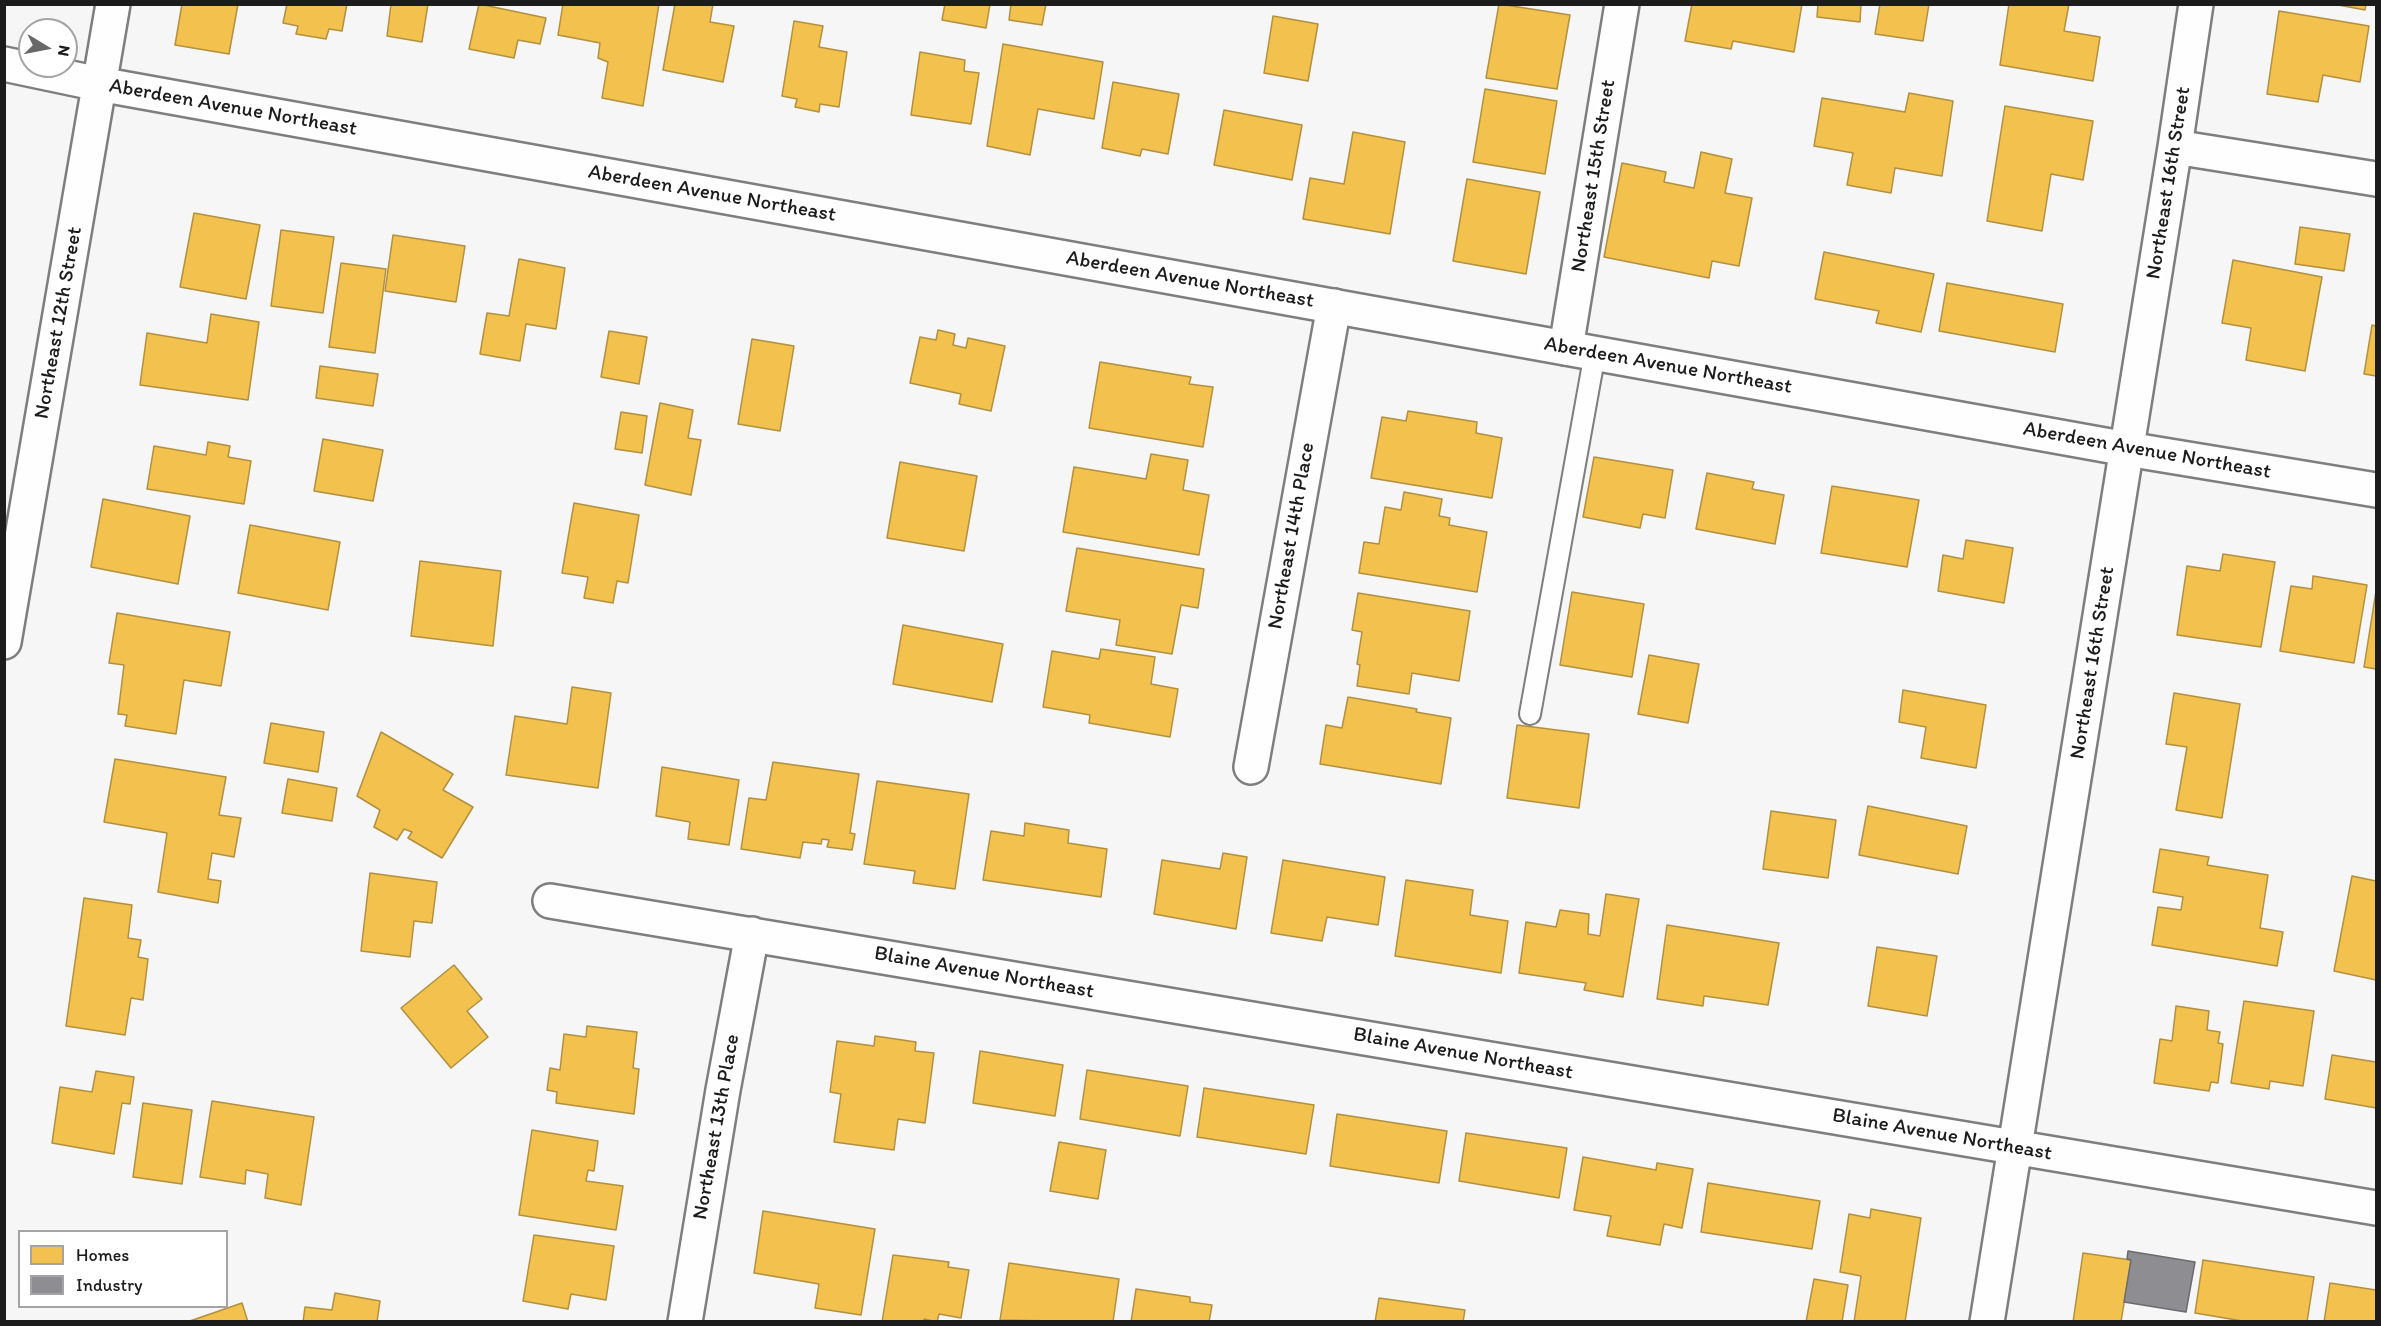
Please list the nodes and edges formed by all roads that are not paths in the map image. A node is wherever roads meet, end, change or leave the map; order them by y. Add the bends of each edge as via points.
1 (113, 4) edge
2 (1622, 4) edge
3 (2196, 4) edge
4 (4, 64) edge
5 (99, 84) junction
6 (2175, 147) junction
7 (2376, 179) edge
8 (1334, 306) junction
9 (1581, 351) junction
10 (2127, 449) junction
11 (2376, 490) edge
12 (4, 642) edge
13 (1530, 714) dead end
14 (1251, 766) dead end
15 (550, 901) dead end
16 (752, 934) junction
17 (2015, 1148) junction
18 (2376, 1208) edge
19 (685, 1322) edge
20 (1987, 1322) edge

1 - 5 street, Northeast 12th Street
2 - 9 street, Northeast 15th Street
3 - 6 street, Northeast 16th Street
4 - 5 street, Aberdeen Avenue Northeast
5 - 8 street, Aberdeen Avenue Northeast
5 - 12 street, Northeast 12th Street
6 - 7 street
6 - 10 street, Northeast 16th Street
8 - 9 street, Aberdeen Avenue Northeast
8 - 14 street, Northeast 14th Place
9 - 10 street, Aberdeen Avenue Northeast
9 - 13 lane
10 - 11 street, Aberdeen Avenue Northeast
10 - 17 street, Northeast 16th Street
15 - 16 street, Blaine Avenue Northeast
16 - 17 street, Blaine Avenue Northeast
16 - 19 street, Northeast 13th Place
17 - 18 street, Blaine Avenue Northeast
17 - 20 street, Northeast 16th Street

